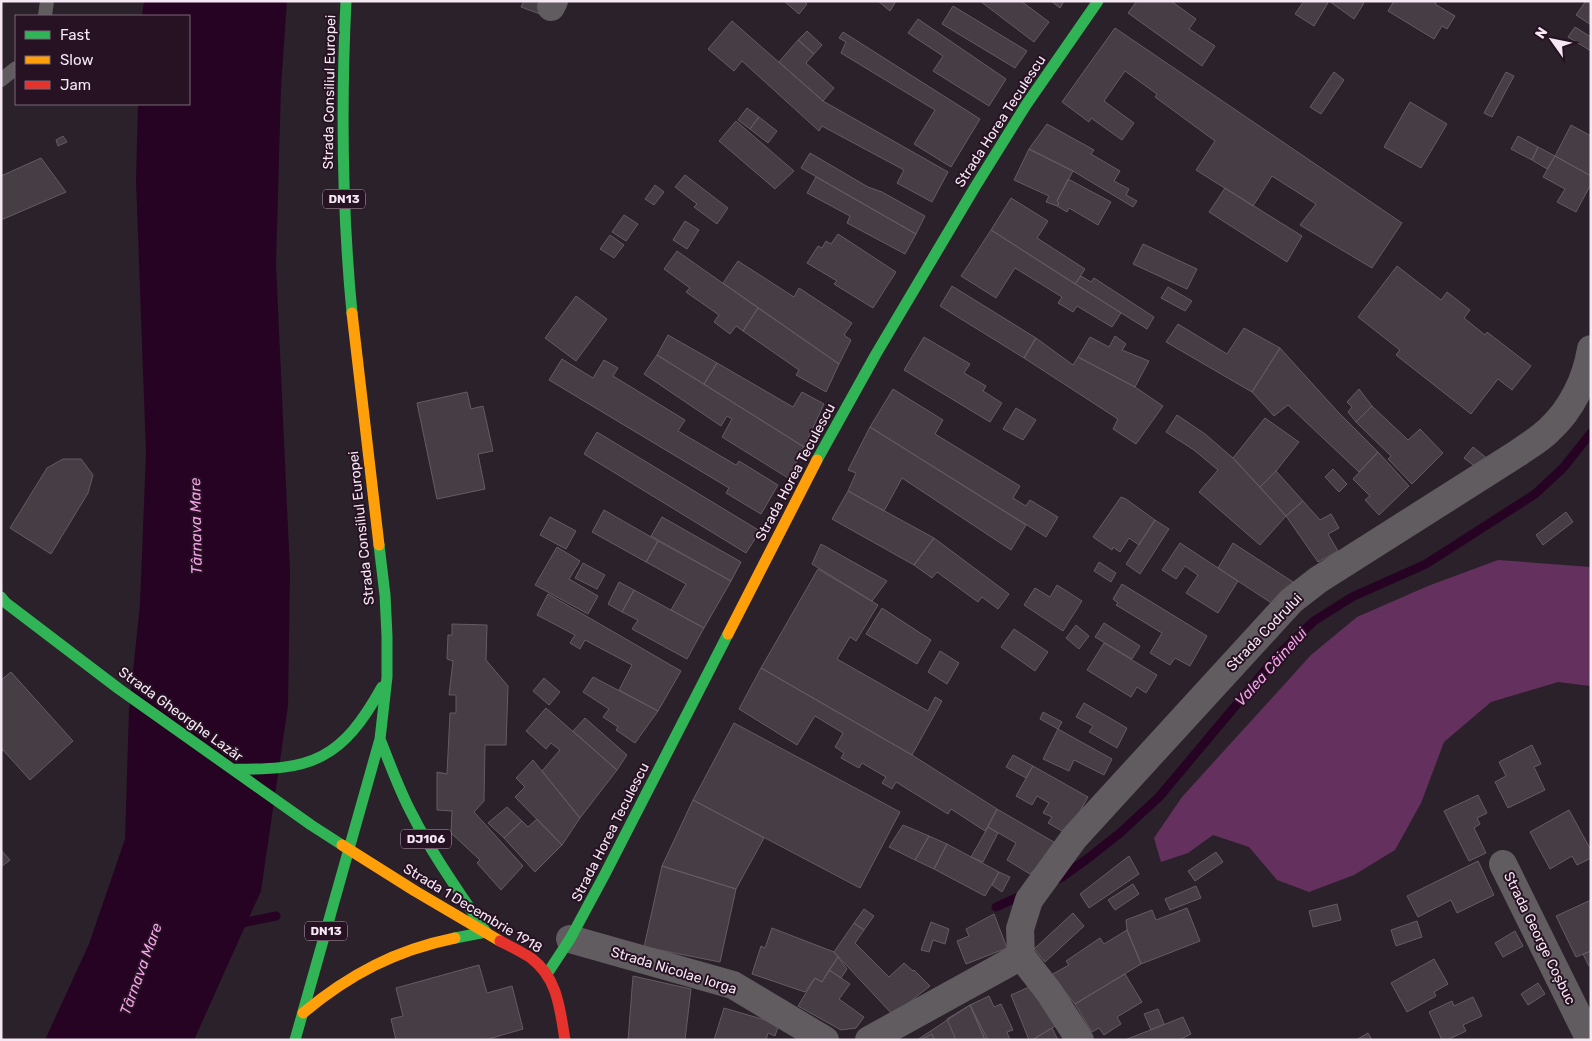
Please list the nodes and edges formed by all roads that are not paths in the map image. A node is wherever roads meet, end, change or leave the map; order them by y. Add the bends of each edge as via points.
1 (47, 1) edge
2 (346, 1) edge
3 (1098, 1) edge
4 (46, 15) edge
5 (15, 69) edge
6 (1, 80) edge
7 (1591, 349) edge
8 (3, 602) edge
9 (387, 677) junction
10 (380, 739) junction
11 (232, 769) junction
12 (348, 850) junction
13 (1502, 864) dead end
14 (486, 932) junction
15 (570, 940) junction
16 (1021, 956) junction
17 (548, 974) junction
18 (303, 1013) junction
19 (295, 1040) edge
20 (565, 1040) edge
21 (824, 1040) edge
22 (869, 1040) edge
23 (1080, 1040) edge
24 (1590, 1040) edge

1 - 4 lane
2 - 9 main road, Strada Consiliul Europei / DN13 via 341,134 344,204 350,291 384,596
3 - 15 main road, Strada Horea Teculescu via 1026,105 975,187 818,458
5 - 6 lane
7 - 16 street, Strada Codrului via 1587,369 1572,402 1549,430 1318,580 1291,601 1074,838 1029,900 1020,929
8 - 11 main road, Strada Gheorghe Lazăr
9 - 10 main road, Strada Consiliul Europei / DN13
9 - 11 main road via 359,725 342,743 314,762 270,770
10 - 12 main road, Strada Consiliul Europei / DN13
10 - 14 main road, DJ106 via 417,826
11 - 12 main road, Strada Gheorghe Lazăr
12 - 14 main road, Strada 1 Decembrie 1918 / DJ106
12 - 18 main road, Strada Consiliul Europei / DN13
13 - 24 street, Strada George Coșbuc
14 - 17 main road, Strada 1 Decembrie 1918 / DJ106 via 532,959
14 - 18 main road via 398,954 347,979
15 - 17 main road, Strada Horea Teculescu
15 - 21 street, Strada Nicolae Iorga via 733,985
16 - 22 street
16 - 23 street
17 - 20 main road, Strada 1 Decembrie 1918 / DJ106 via 558,997
18 - 19 main road, Strada Consiliul Europei / DN13

